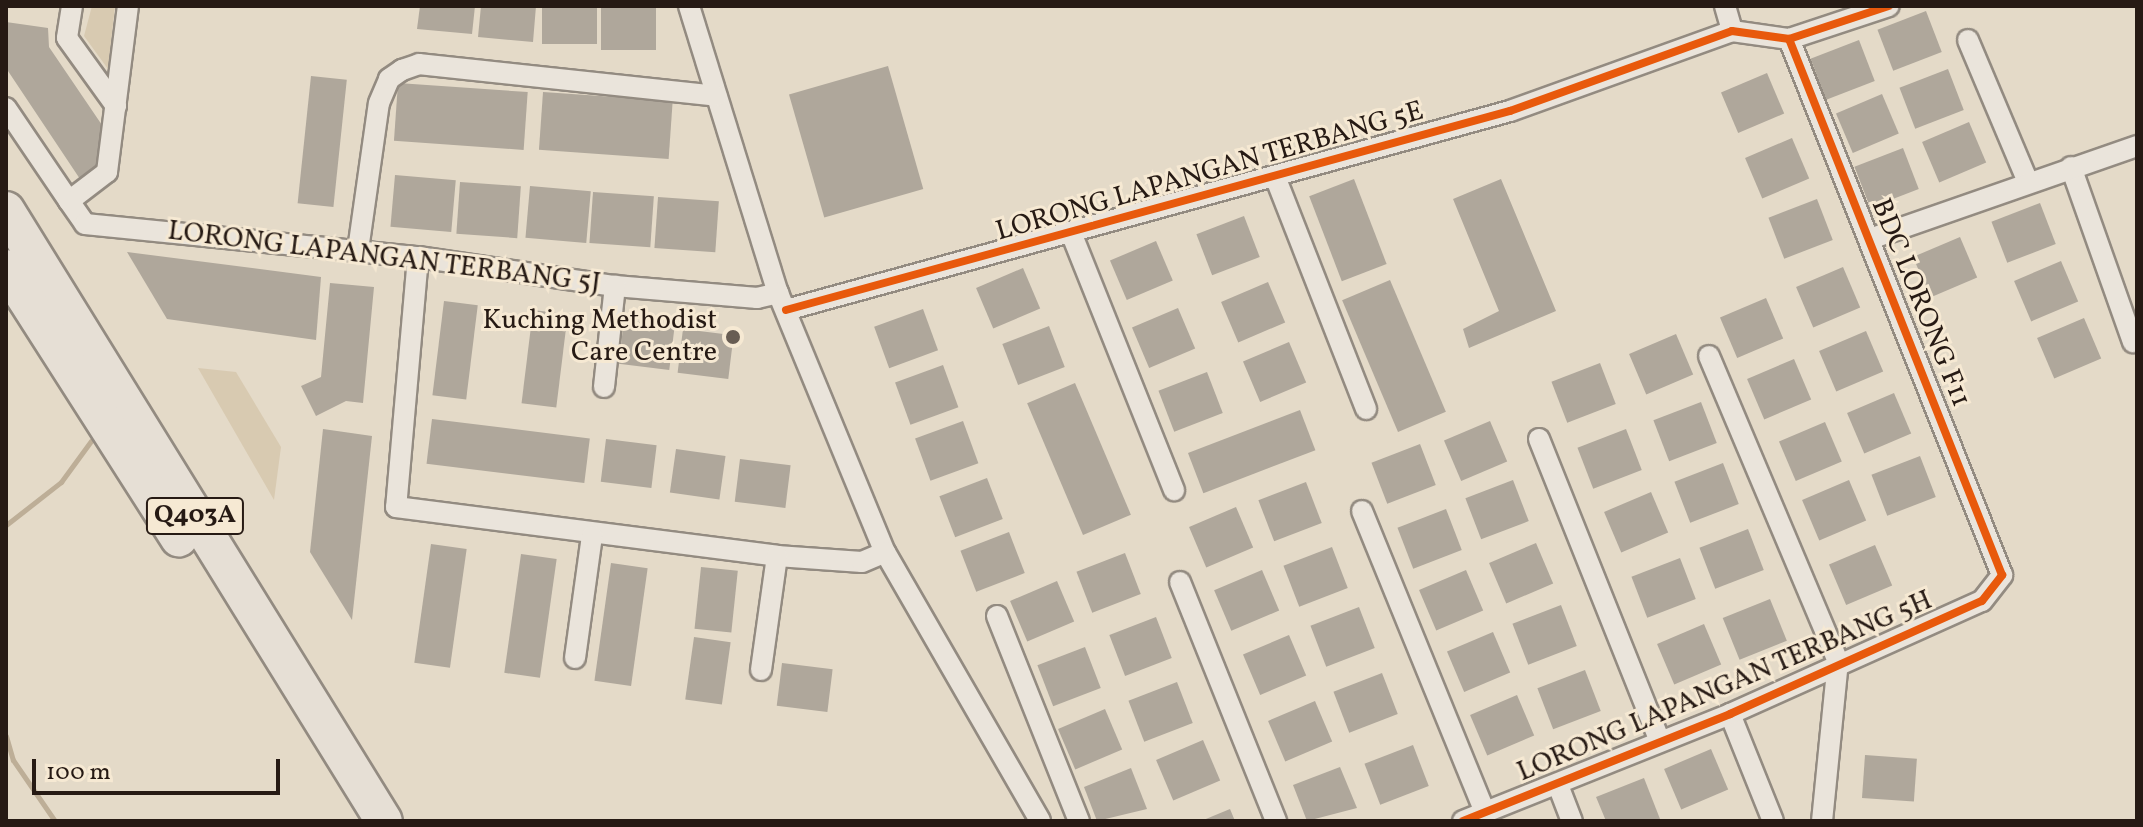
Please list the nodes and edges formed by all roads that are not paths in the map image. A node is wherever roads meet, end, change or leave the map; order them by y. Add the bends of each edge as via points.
1 (72, 6) edge
2 (128, 6) edge
3 (689, 6) edge
4 (1725, 6) edge
5 (1889, 6) edge
6 (1732, 31) junction
7 (1789, 39) junction
8 (1968, 40) dead end
9 (716, 96) junction
10 (116, 106) junction
11 (6, 108) edge
12 (2137, 146) edge
13 (2071, 167) junction
14 (1276, 179) junction
15 (2028, 182) junction
16 (69, 201) junction
17 (6, 210) edge
18 (1072, 235) junction
19 (1870, 239) junction
20 (358, 250) junction
21 (418, 257) junction
22 (6, 268) edge
23 (615, 286) junction
24 (782, 301) junction
25 (2133, 342) dead end
26 (1709, 356) dead end
27 (604, 387) dead end
28 (1366, 409) dead end
29 (1539, 439) dead end
30 (1174, 490) dead end
31 (1362, 511) dead end
32 (592, 536) junction
33 (885, 552) junction
34 (777, 556) junction
35 (1180, 582) dead end
36 (1998, 585) joint
37 (997, 616) dead end
38 (575, 658) dead end
39 (1838, 661) junction
40 (761, 670) dead end
41 (1730, 714) junction
42 (1660, 741) junction
43 (1558, 785) junction
44 (1485, 813) junction
45 (355, 821) edge
46 (384, 821) edge
47 (1040, 821) edge
48 (1079, 821) edge
49 (1276, 821) edge
50 (1463, 821) edge
51 (1572, 821) edge
52 (1773, 821) edge
53 (1822, 821) edge

1 - 10 street via 67,38
2 - 10 street
3 - 9 street
4 - 6 street
5 - 7 street
6 - 7 street
6 - 14 street, LORONG LAPANGAN TERBANG 5E via 1510,111
7 - 19 street, BDC LORONG F11
8 - 15 street
9 - 20 street via 419,64 402,70 389,79 379,103
9 - 24 street
10 - 16 street via 107,172
11 - 16 street
12 - 13 street
13 - 15 street
13 - 25 street
14 - 18 street, LORONG LAPANGAN TERBANG 5E
14 - 28 street
15 - 19 street
16 - 20 street, LORONG LAPANGAN TERBANG 5J via 85,224
17 - 46 highway, Q403A
18 - 24 street, LORONG LAPANGAN TERBANG 5E
18 - 30 street
19 - 36 street, BDC LORONG F11 via 2001,563
20 - 21 street, LORONG LAPANGAN TERBANG 5J
21 - 23 street, LORONG LAPANGAN TERBANG 5J
21 - 32 street via 396,507
22 - 45 highway
23 - 24 street, LORONG LAPANGAN TERBANG 5J
23 - 27 street
24 - 33 street
26 - 39 street
29 - 42 street
31 - 44 street
32 - 34 street
32 - 38 street
33 - 34 street via 862,562
33 - 47 street
34 - 40 street
35 - 49 street
36 - 39 street, LORONG LAPANGAN TERBANG 5H via 1982,601
37 - 48 street
39 - 41 street, LORONG LAPANGAN TERBANG 5H
39 - 53 street
41 - 42 street, LORONG LAPANGAN TERBANG 5H
41 - 52 street
42 - 43 street, LORONG LAPANGAN TERBANG 5H
43 - 44 street, LORONG LAPANGAN TERBANG 5H
43 - 51 street
44 - 50 street, LORONG LAPANGAN TERBANG 5H

